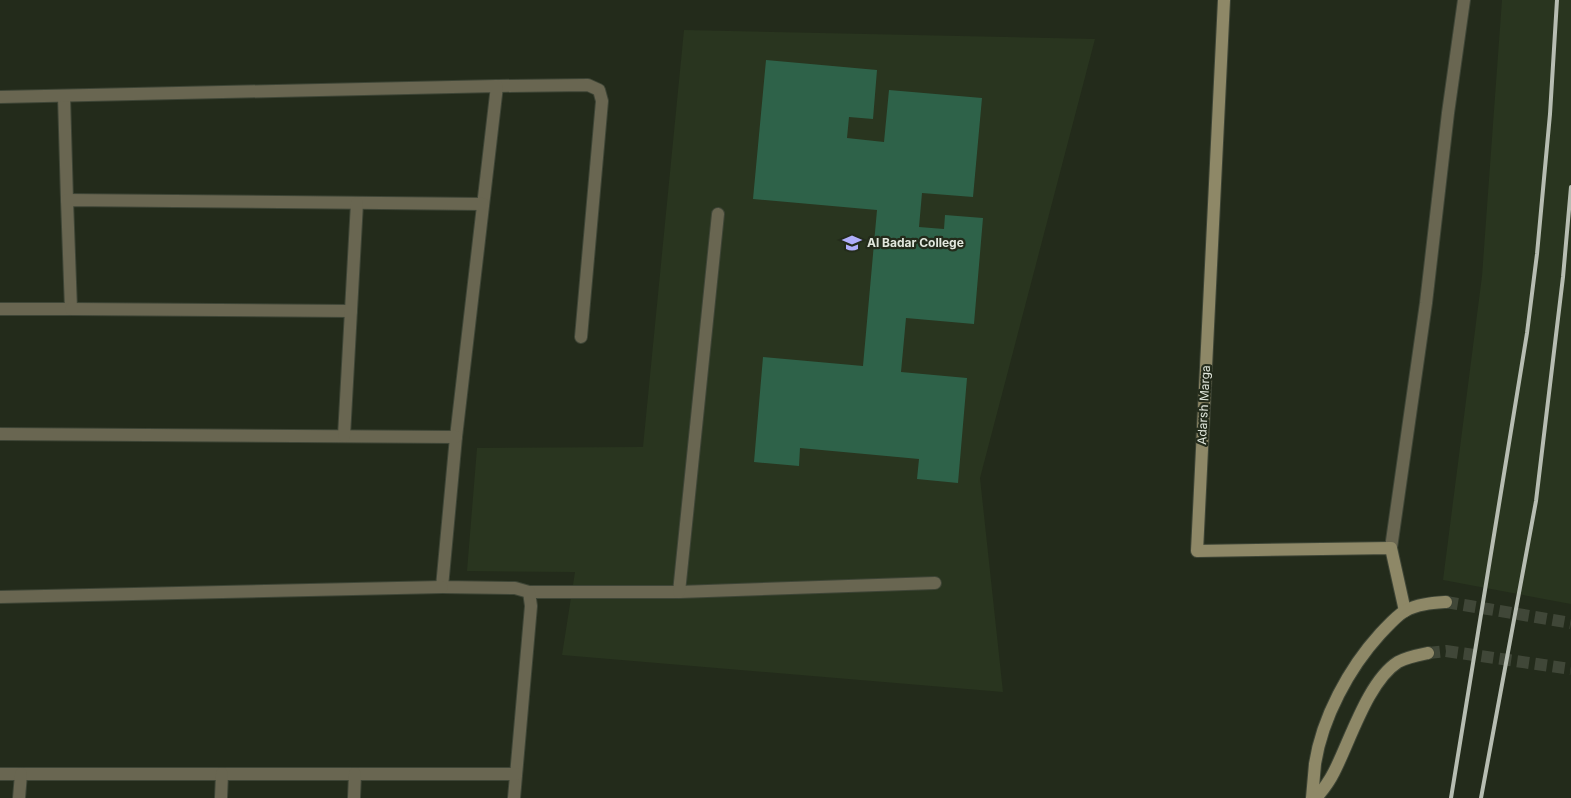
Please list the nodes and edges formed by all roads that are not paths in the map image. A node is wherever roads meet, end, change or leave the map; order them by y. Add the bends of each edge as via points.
1 (1224, 0) edge
2 (1464, 0) edge
3 (497, 86) junction
4 (64, 96) junction
5 (0, 97) edge
6 (68, 200) junction
7 (357, 203) junction
8 (483, 204) junction
9 (718, 214) dead end
10 (0, 309) edge
11 (71, 309) junction
12 (351, 311) junction
13 (581, 336) dead end
14 (0, 434) edge
15 (344, 436) junction
16 (456, 437) junction
17 (1391, 548) junction
18 (935, 583) dead end
19 (442, 587) junction
20 (528, 592) junction
21 (679, 592) junction
22 (0, 597) edge
23 (1446, 602) tunnel mouth
24 (1405, 611) junction
25 (1428, 653) tunnel mouth
26 (0, 774) edge
27 (21, 774) junction
28 (222, 774) junction
29 (355, 774) junction
30 (516, 774) junction
31 (20, 798) edge
32 (221, 798) edge
33 (354, 798) edge
34 (514, 798) edge
35 (1312, 798) edge
36 (1316, 798) edge

1 - 17 main road, Adarsh Marga via 1197,551
2 - 17 street
3 - 4 street
3 - 8 street
3 - 13 street via 588,85 598,90 602,101
4 - 5 street
4 - 6 street
6 - 7 street
6 - 11 street
7 - 8 street
7 - 12 street
8 - 16 street
9 - 21 street
10 - 11 street
11 - 12 street
12 - 15 street
14 - 15 street
15 - 16 street
16 - 19 street
17 - 24 main road
18 - 21 street
19 - 20 street via 514,588
19 - 22 street
20 - 21 street
20 - 30 street via 531,606
23 - 24 main road
24 - 35 main road via 1365,650 1338,696 1320,742
25 - 36 main road via 1399,662 1382,678 1359,716 1328,784
26 - 27 street
27 - 28 street
27 - 31 street
28 - 29 street
28 - 32 street
29 - 30 street
29 - 33 street
30 - 34 street

